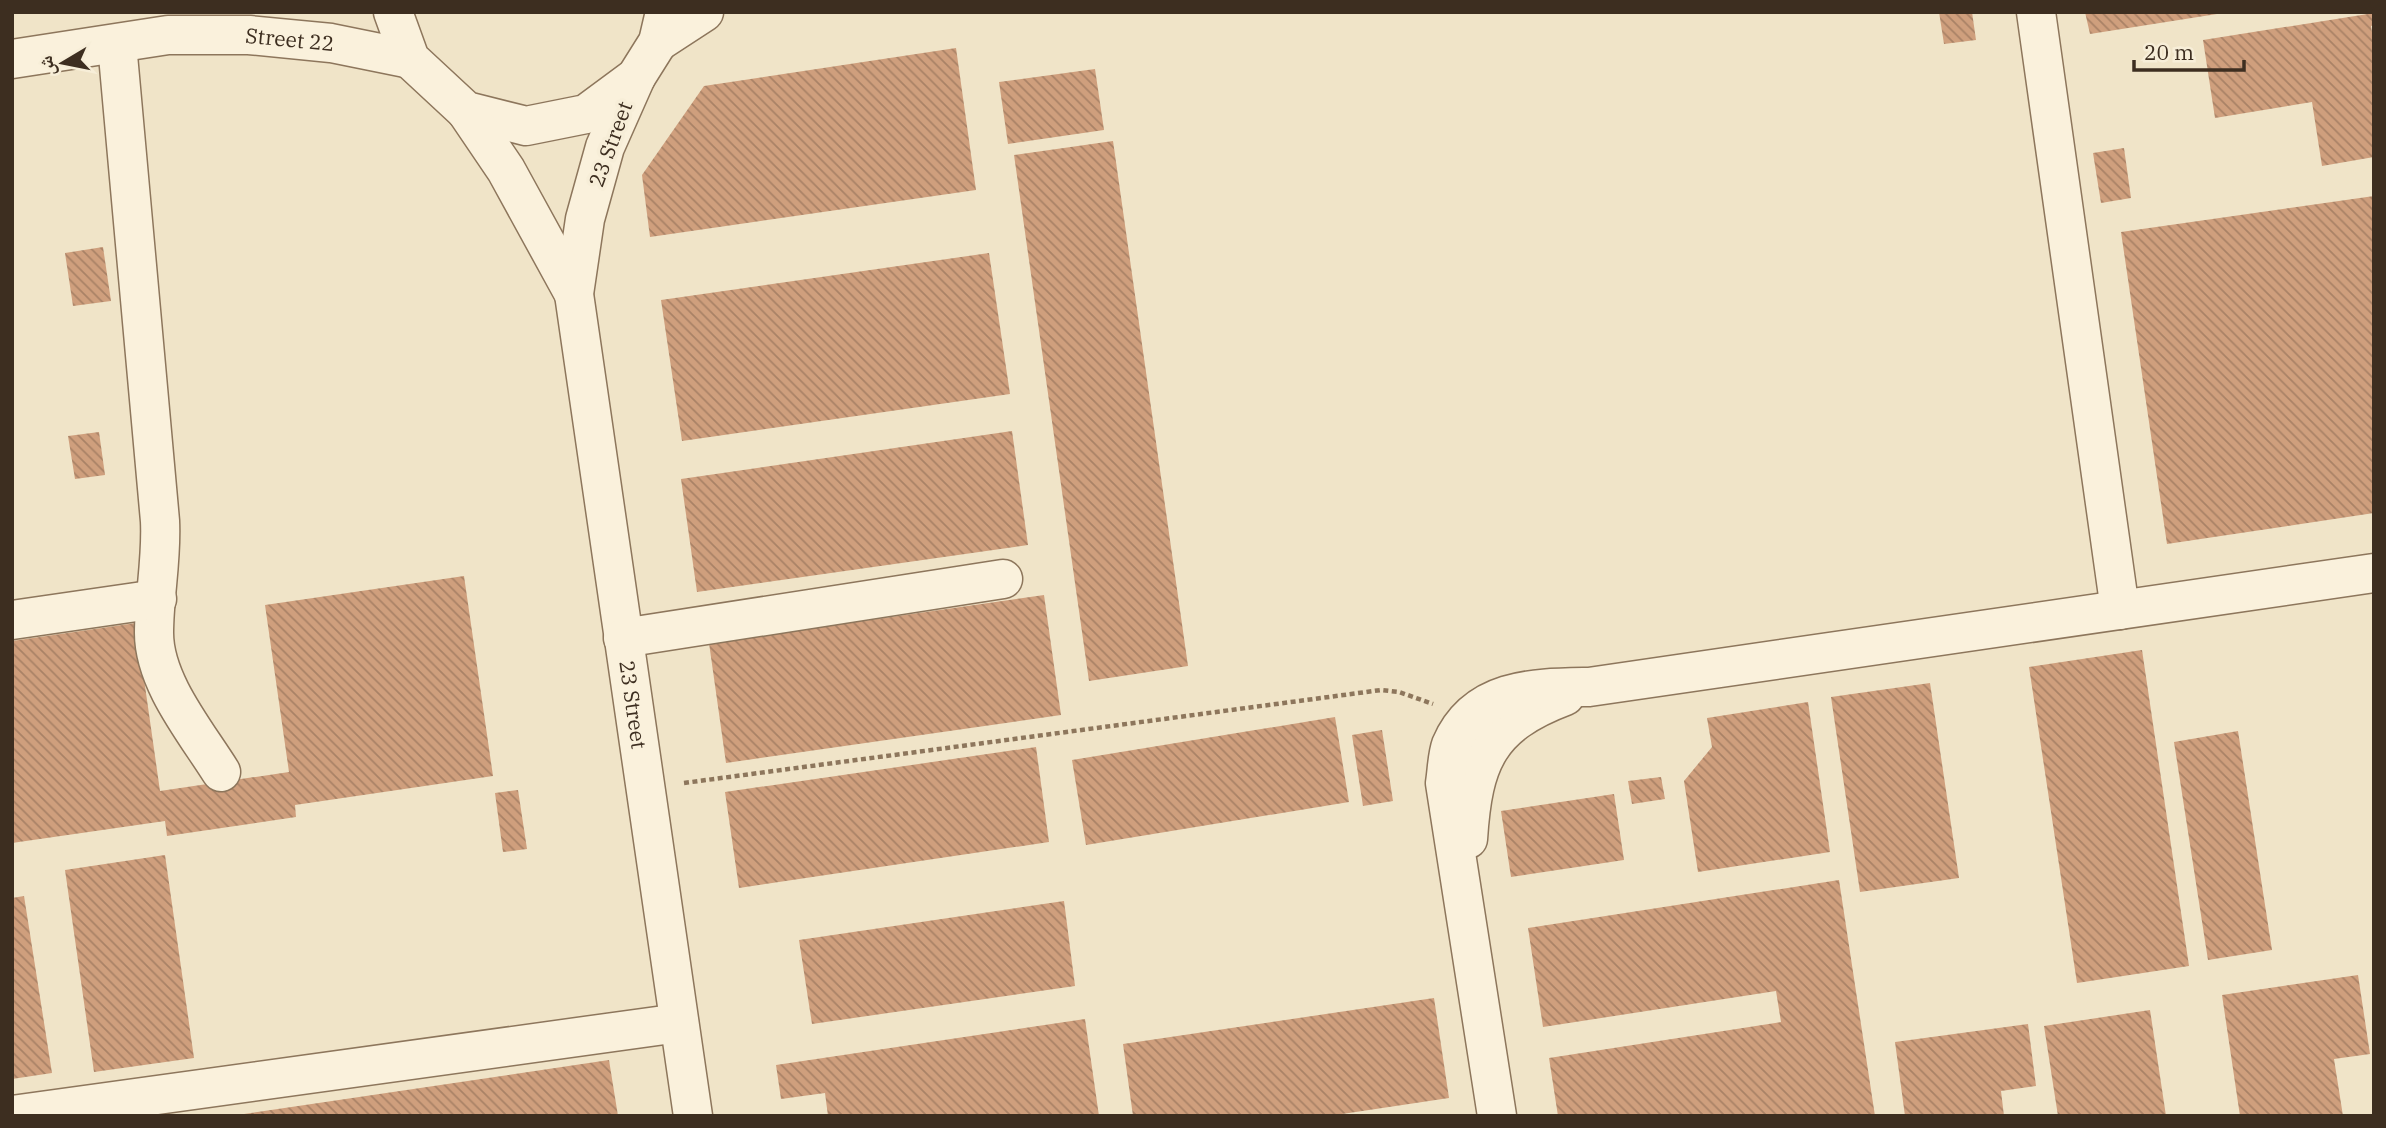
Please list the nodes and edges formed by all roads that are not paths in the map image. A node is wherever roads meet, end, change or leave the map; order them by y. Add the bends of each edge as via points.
1 (236, 12) edge
2 (393, 12) edge
3 (704, 12) edge
4 (2036, 12) edge
5 (661, 27) edge
6 (168, 35) junction
7 (117, 44) junction
8 (12, 59) edge
9 (410, 59) junction
10 (636, 77) junction
11 (466, 111) junction
12 (574, 294) junction
13 (2374, 573) edge
14 (1003, 579) dead end
15 (157, 599) junction
16 (2120, 610) junction
17 (12, 620) edge
18 (623, 638) junction
19 (1589, 687) junction
20 (221, 772) dead end
21 (1464, 894) junction
22 (679, 1023) junction
23 (12, 1115) edge
24 (693, 1116) edge
25 (1497, 1116) edge

1 - 6 street, Street 22
2 - 9 street
3 - 5 street
4 - 16 street
5 - 10 street
6 - 7 street, Street 22
6 - 9 street, Street 22 via 249,34 331,43
7 - 8 street, Street 22
7 - 15 street via 162,547
9 - 11 street
10 - 11 street via 586,114 526,126
10 - 12 street, 23 Street via 605,147 585,219
11 - 12 street, 23 Street via 542,231
12 - 18 street, 23 Street
13 - 16 street
14 - 18 street
15 - 17 street
15 - 20 street via 154,635 162,670
16 - 19 street
18 - 22 street, 23 Street
19 - 21 street via 1538,706 1510,724 1488,750 1474,780
19 - 21 street via 1532,688 1497,697 1468,717 1450,747 1446,783
21 - 25 street
22 - 23 street
22 - 24 street, 23 Street

